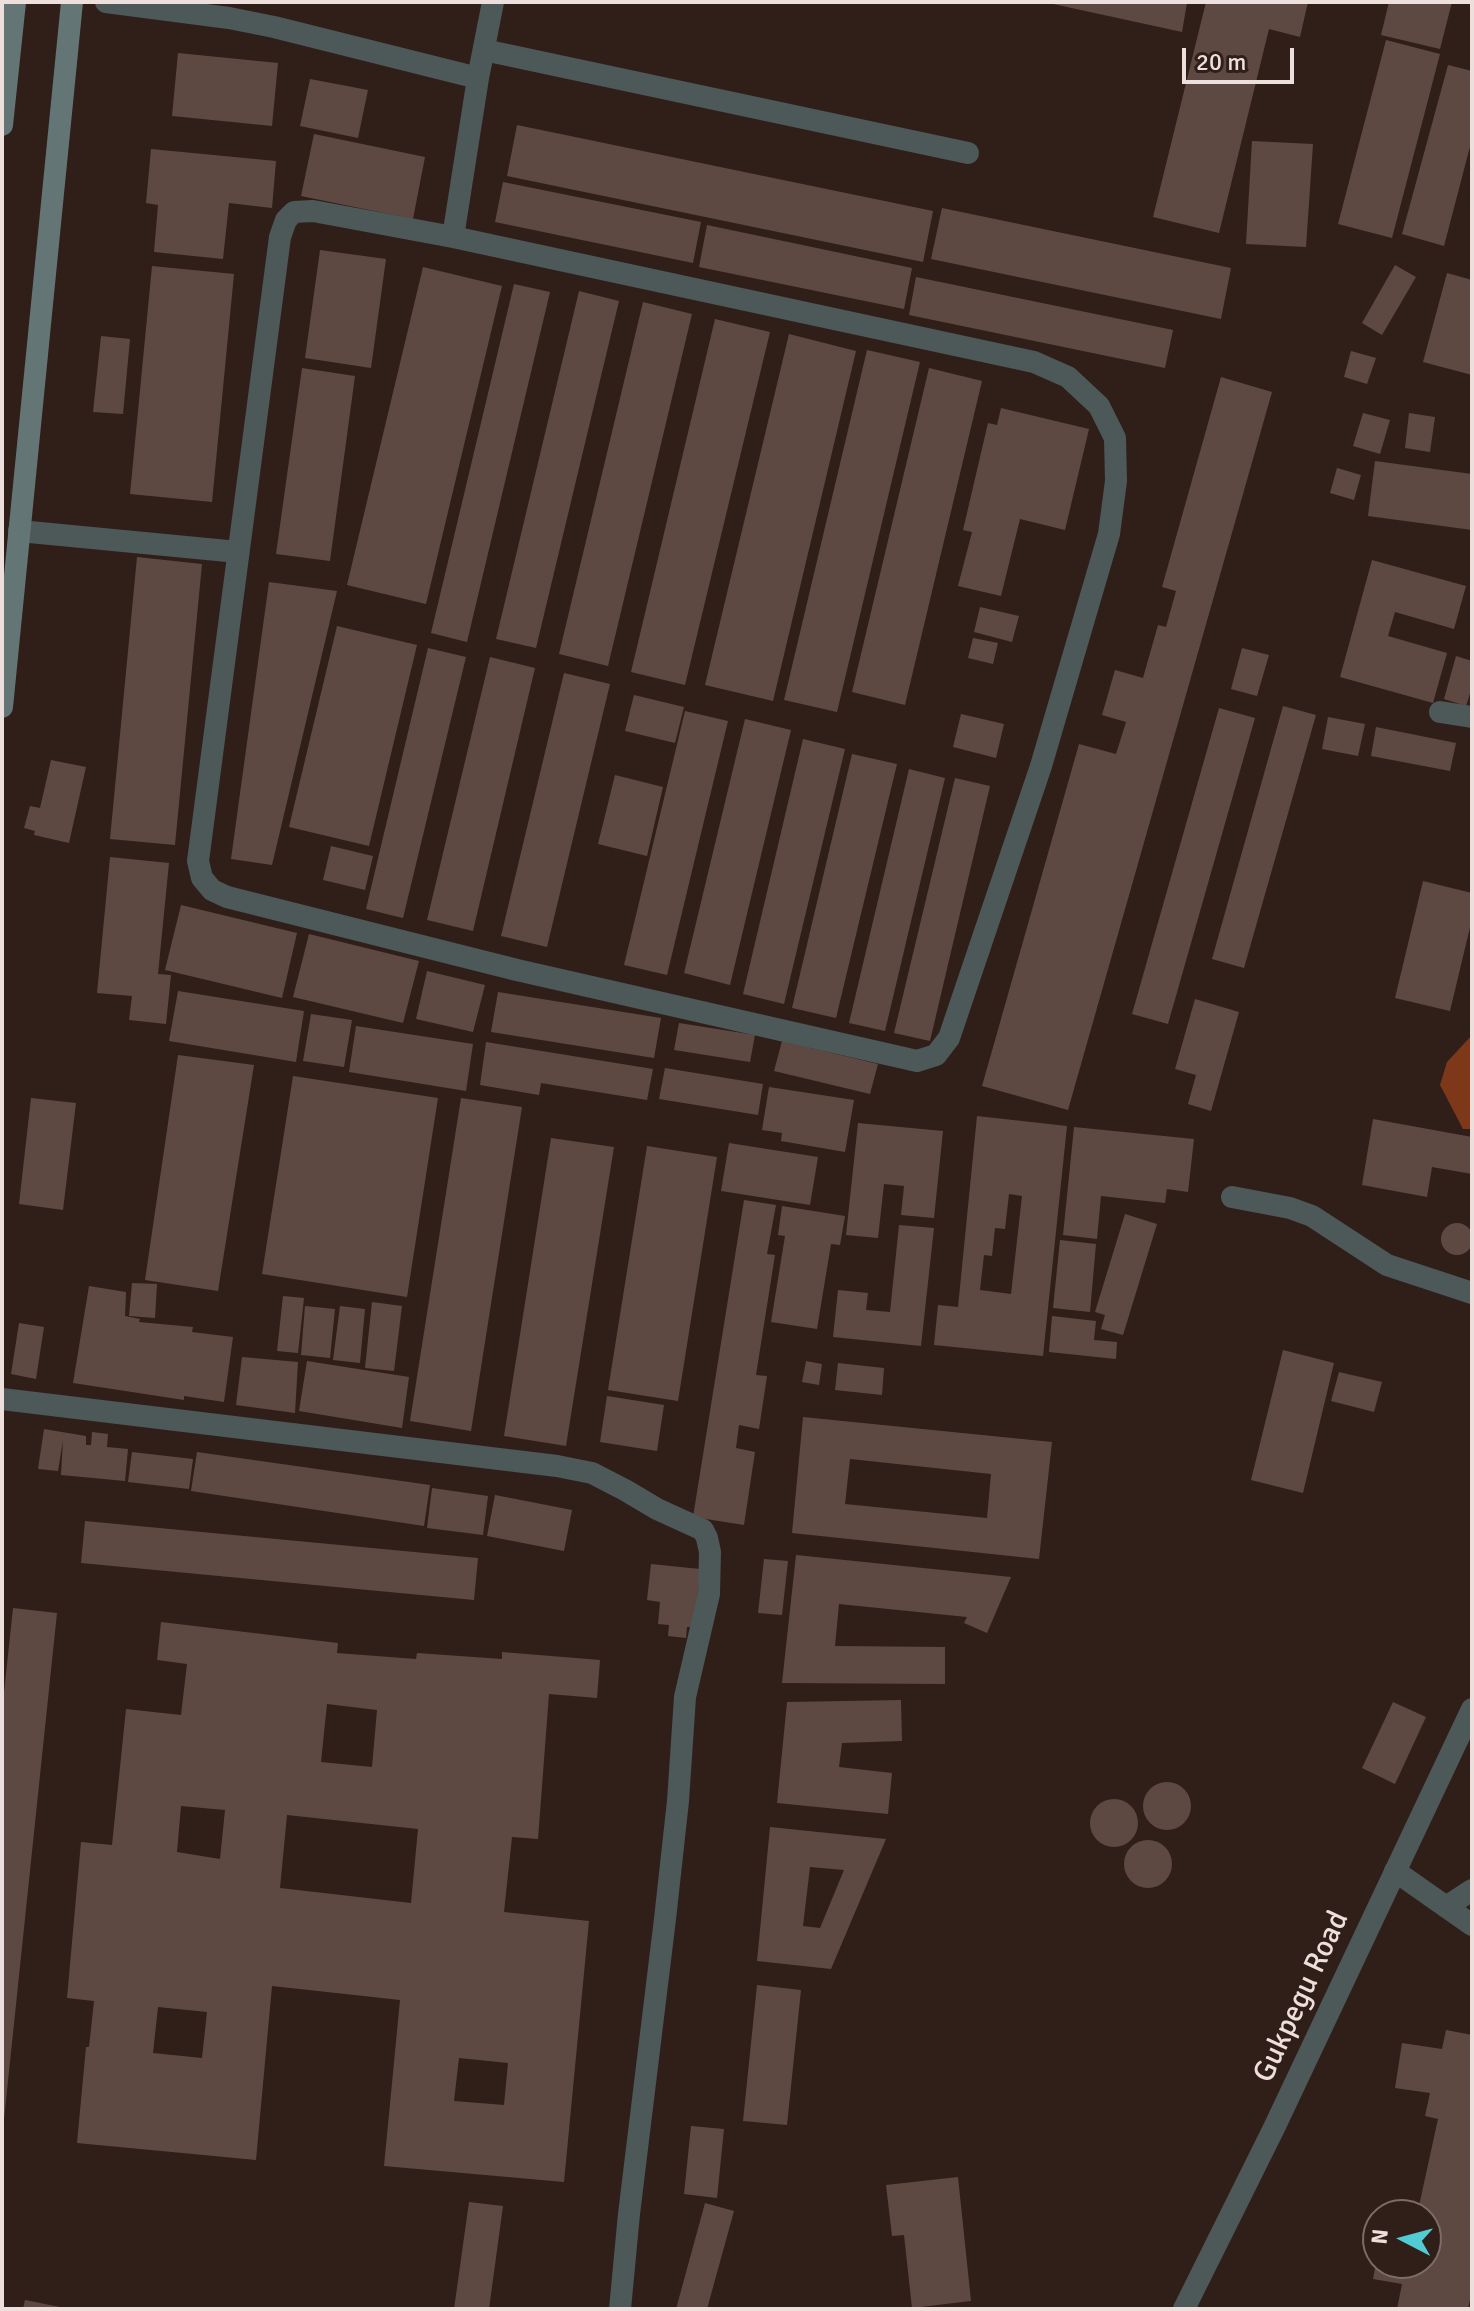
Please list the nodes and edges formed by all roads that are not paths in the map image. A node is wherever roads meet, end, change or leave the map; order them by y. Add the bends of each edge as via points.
1 (15, 2) edge
2 (72, 2) edge
3 (106, 2) edge
4 (493, 2) edge
5 (6, 42) edge
6 (484, 50) junction
7 (478, 78) junction
8 (2, 125) edge
9 (968, 153) dead end
10 (453, 237) junction
11 (19, 531) junction
12 (238, 552) junction
13 (2, 707) edge
14 (1440, 712) dead end
15 (1472, 717) edge
16 (1232, 1197) dead end
17 (1472, 1293) edge
18 (2, 1399) edge
19 (1472, 1709) edge
20 (1395, 1871) junction
21 (1472, 1890) edge
22 (1446, 1907) junction
23 (1472, 1925) edge
24 (620, 2309) edge
25 (1184, 2309) edge

1 - 5 main road
2 - 11 main road
3 - 7 street via 274,27
4 - 6 street
5 - 8 main road
6 - 7 street
6 - 9 street
7 - 10 street
10 - 12 street via 313,211 294,212 286,220
10 - 12 street via 1034,362 1068,377 1099,406 1115,438 1109,534 1041,766 949,1038 936,1055 917,1061 517,970 212,890 198,861
11 - 12 street
11 - 13 main road
14 - 15 street
16 - 17 street via 1312,1216 1387,1265
18 - 24 street via 557,1466 592,1473 703,1530 710,1552 709,1594 685,1697 667,1905
19 - 20 street, Gukpegu Road
20 - 22 street
20 - 25 street, Gukpegu Road
21 - 22 street
22 - 23 street

